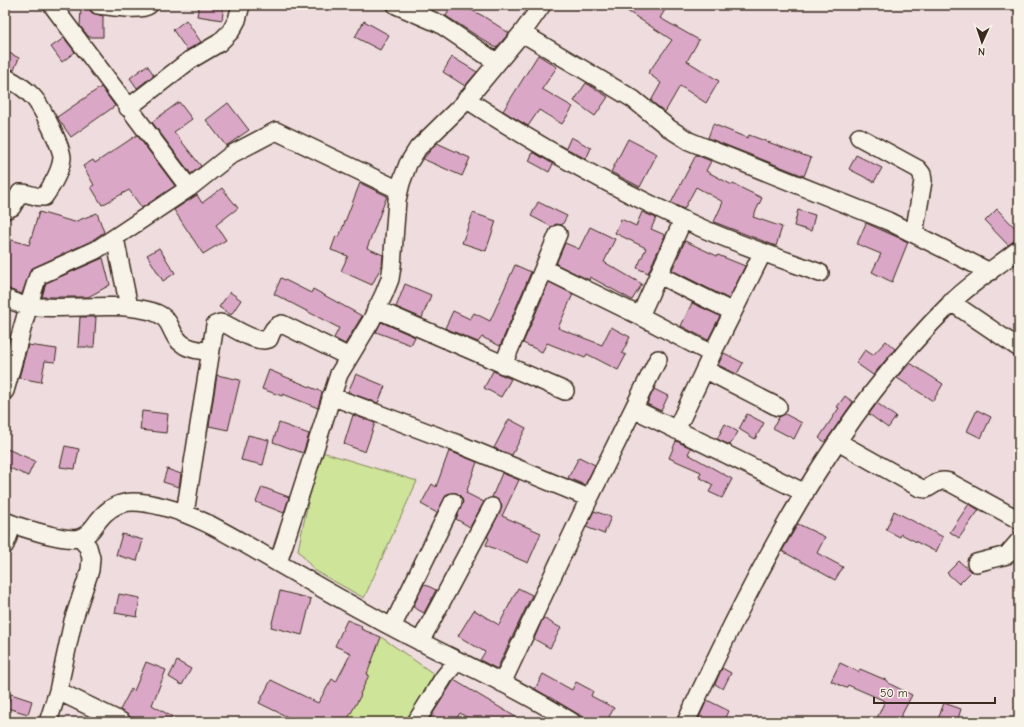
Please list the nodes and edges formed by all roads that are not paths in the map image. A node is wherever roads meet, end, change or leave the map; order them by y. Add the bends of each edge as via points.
1 (52, 5) edge
2 (98, 5) edge
3 (149, 5) edge
4 (241, 5) edge
5 (396, 5) edge
6 (537, 7) edge
7 (522, 33) junction
8 (496, 62) junction
9 (5, 77) edge
10 (464, 101) junction
11 (128, 108) junction
12 (859, 137) dead end
13 (189, 188) junction
14 (399, 190) junction
15 (5, 210) edge
16 (683, 220) junction
17 (558, 234) dead end
18 (914, 234) junction
19 (115, 238) junction
20 (1019, 249) edge
21 (763, 252) junction
22 (544, 269) junction
23 (990, 272) junction
24 (820, 273) dead end
25 (659, 275) junction
26 (5, 298) edge
27 (951, 302) junction
28 (28, 306) junction
29 (129, 307) junction
30 (376, 310) junction
31 (733, 312) junction
32 (640, 316) junction
33 (1019, 348) edge
34 (210, 352) junction
35 (349, 357) junction
36 (658, 359) dead end
37 (709, 362) junction
38 (503, 365) junction
39 (5, 391) edge
40 (565, 391) dead end
41 (331, 396) junction
42 (778, 407) dead end
43 (634, 409) junction
44 (676, 430) junction
45 (838, 442) junction
46 (805, 493) junction
47 (589, 498) junction
48 (453, 502) dead end
49 (492, 507) dead end
50 (185, 513) junction
51 (1019, 520) edge
52 (9, 522) edge
53 (80, 538) junction
54 (1019, 541) edge
55 (5, 545) edge
56 (278, 563) junction
57 (976, 563) dead end
58 (392, 627) junction
59 (420, 642) junction
60 (457, 661) junction
61 (502, 683) junction
62 (58, 691) junction
63 (565, 720) edge
64 (48, 722) edge
65 (122, 722) edge
66 (416, 722) edge
67 (686, 722) edge

1 - 11 street
2 - 3 street via 145,8
4 - 11 street via 231,31 219,43 190,60
5 - 8 street via 440,24
6 - 7 street
7 - 8 street
7 - 18 street via 632,99 689,142 888,221
8 - 10 street
9 - 15 street via 24,88 34,98 52,130 62,156 61,166 44,197 20,193 12,207
10 - 14 street via 418,148 408,164
10 - 16 street via 523,136
11 - 13 street
12 - 18 street via 918,169 922,174
13 - 14 street via 232,154 276,131
13 - 19 street
14 - 30 street via 392,266 384,294
16 - 21 street
16 - 25 street
17 - 22 street
18 - 23 street
19 - 28 street via 96,250 38,276
19 - 29 street
20 - 23 street
21 - 24 street
21 - 31 street
22 - 32 street
22 - 38 street
23 - 27 street
25 - 31 street
25 - 32 street
26 - 28 street
27 - 33 street
27 - 45 street via 910,346
28 - 29 street
28 - 39 street
29 - 34 street via 160,313 167,319 178,341 185,346
30 - 35 street
30 - 38 street
31 - 37 street
32 - 37 street
34 - 35 street via 215,325 220,323 265,341 277,326 282,324
34 - 50 street
35 - 41 street
36 - 43 street
37 - 42 street
37 - 44 street
38 - 40 street
41 - 47 street via 456,443
41 - 56 street
43 - 44 street
43 - 47 street
44 - 46 street
45 - 46 street
45 - 51 street via 920,488 926,489 941,480 950,482
46 - 67 street via 746,596
47 - 61 street
48 - 58 street
49 - 59 street
50 - 53 street via 139,502 124,502 114,505 91,531
50 - 56 street
52 - 53 street via 69,539
52 - 55 street
53 - 62 street via 88,547 91,558 90,570 73,622
54 - 57 street via 1007,555
56 - 58 street
58 - 59 street
59 - 60 street
60 - 61 street
60 - 66 street
61 - 63 street
62 - 64 street
62 - 65 street

